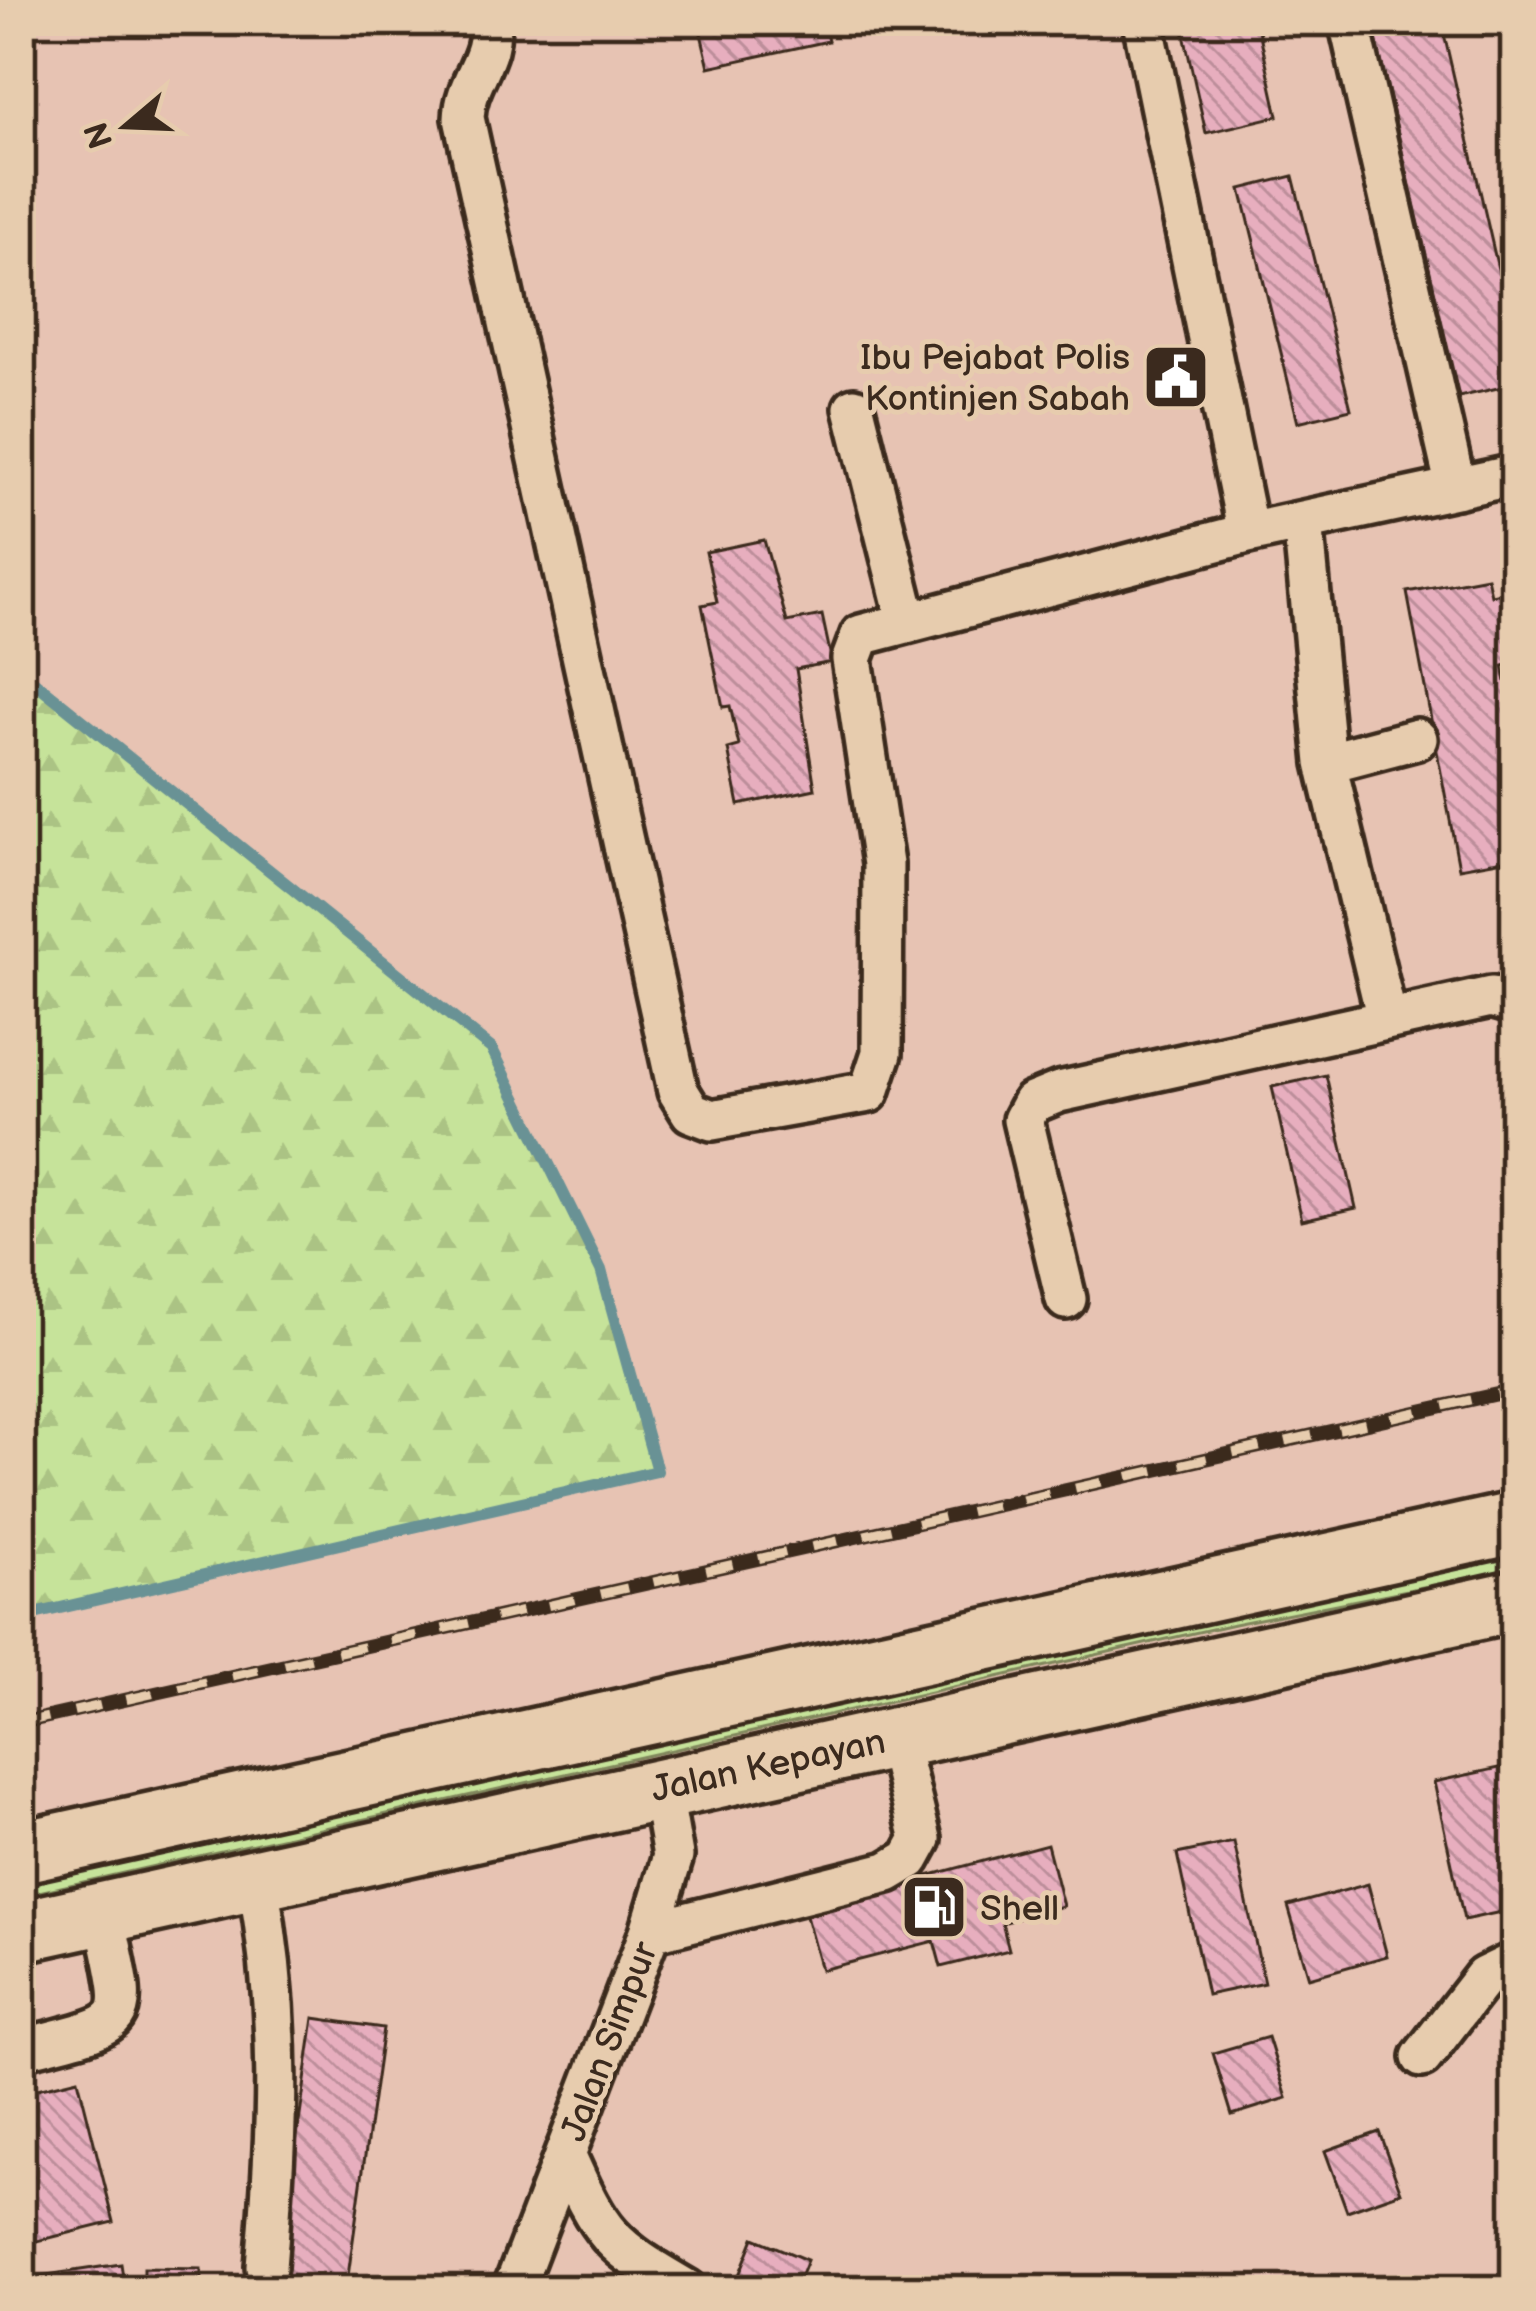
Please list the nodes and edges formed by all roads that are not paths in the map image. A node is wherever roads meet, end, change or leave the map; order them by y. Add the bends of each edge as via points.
1 (489, 21) edge
2 (1143, 21) edge
3 (1349, 21) edge
4 (854, 408) dead end
5 (1515, 475) edge
6 (1456, 488) junction
7 (1303, 521) junction
8 (1247, 533) junction
9 (907, 620) junction
10 (1417, 740) dead end
11 (1326, 764) junction
12 (1515, 1004) edge
13 (1387, 1019) junction
14 (1066, 1299) dead end
15 (1515, 1523) edge
16 (1515, 1601) edge
17 (896, 1737) junction
18 (661, 1787) junction
19 (21, 1852) edge
20 (257, 1878) junction
21 (104, 1912) junction
22 (21, 1931) edge
23 (650, 1932) junction
24 (1515, 1962) edge
25 (21, 2049) edge
26 (1422, 2057) dead end
27 (565, 2153) junction
28 (266, 2267) dead end
29 (513, 2290) edge
30 (687, 2290) edge

1 - 9 street via 492,41 464,118 678,1091 701,1117 869,1092 882,1053 883,864 852,650 861,634
2 - 8 street
3 - 6 street
4 - 9 street
5 - 6 street
6 - 7 street
7 - 8 street
7 - 11 street
8 - 9 street
10 - 11 street
11 - 13 street
12 - 13 street via 1491,997
13 - 14 street via 1032,1103 1023,1120
15 - 19 highway, Jalan Kepayan
16 - 17 highway, Jalan Kepayan
17 - 18 highway, Jalan Kepayan
17 - 23 street via 921,1839 910,1859 888,1872
18 - 20 highway, Jalan Kepayan
18 - 23 street, Jalan Simpur via 673,1856
20 - 21 highway, Jalan Kepayan
20 - 28 street via 278,2049
21 - 22 highway, Jalan Kepayan
21 - 25 street via 122,2001 116,2018 105,2028
23 - 27 street, Jalan Simpur
24 - 26 street via 1484,1977
27 - 29 street, Jalan Simpur
27 - 30 street via 596,2225 629,2256

